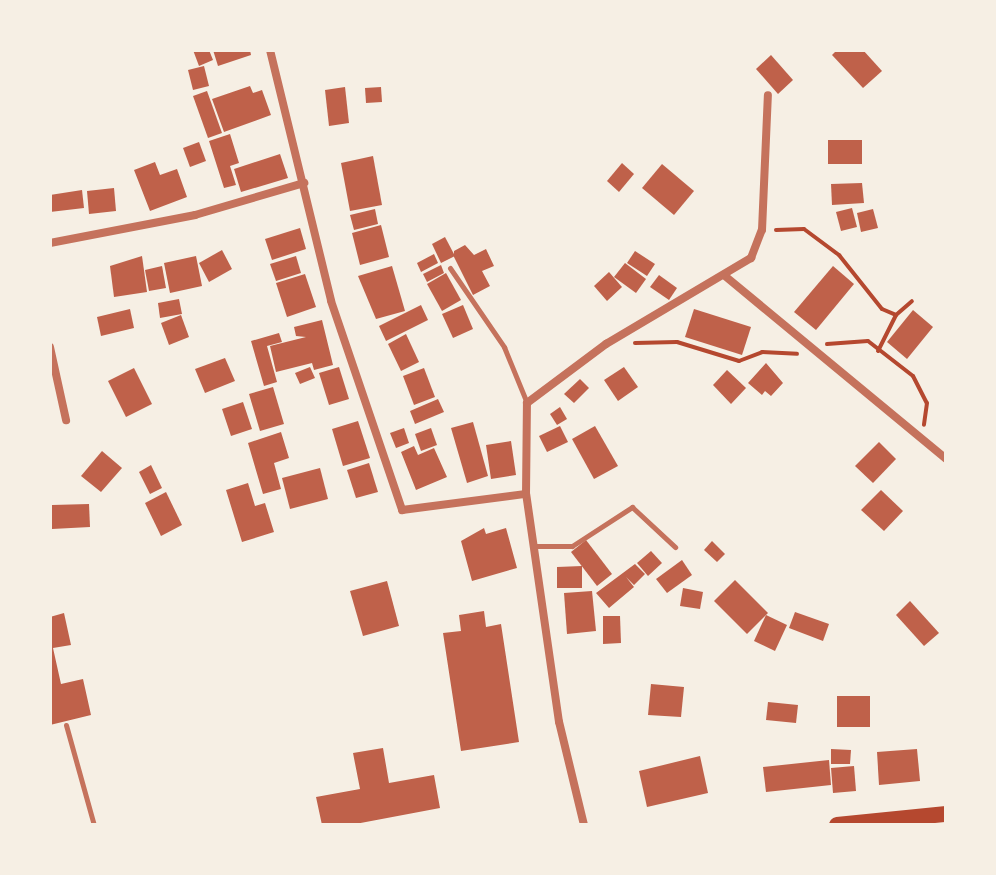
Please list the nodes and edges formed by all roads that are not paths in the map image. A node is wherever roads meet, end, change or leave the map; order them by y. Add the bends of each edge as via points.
1 (270, 50) edge
2 (768, 95) dead end
3 (304, 183) junction
4 (50, 243) edge
5 (450, 268) dead end
6 (725, 276) junction
7 (50, 347) edge
8 (527, 403) junction
9 (66, 420) dead end
10 (946, 459) edge
11 (526, 494) junction
12 (534, 546) junction
13 (675, 547) dead end
14 (66, 725) dead end
15 (946, 814) edge
16 (94, 825) edge
17 (584, 825) edge
18 (837, 825) edge

1 - 3 street
2 - 6 street via 762,230 751,258
3 - 4 street via 195,215
3 - 11 street via 331,301 402,510
5 - 8 lane via 504,347
6 - 8 street via 606,344
6 - 10 street
7 - 9 street
8 - 11 street
11 - 12 street
12 - 13 lane via 572,546 632,507
12 - 17 street via 559,722
14 - 16 lane
15 - 18 highway

